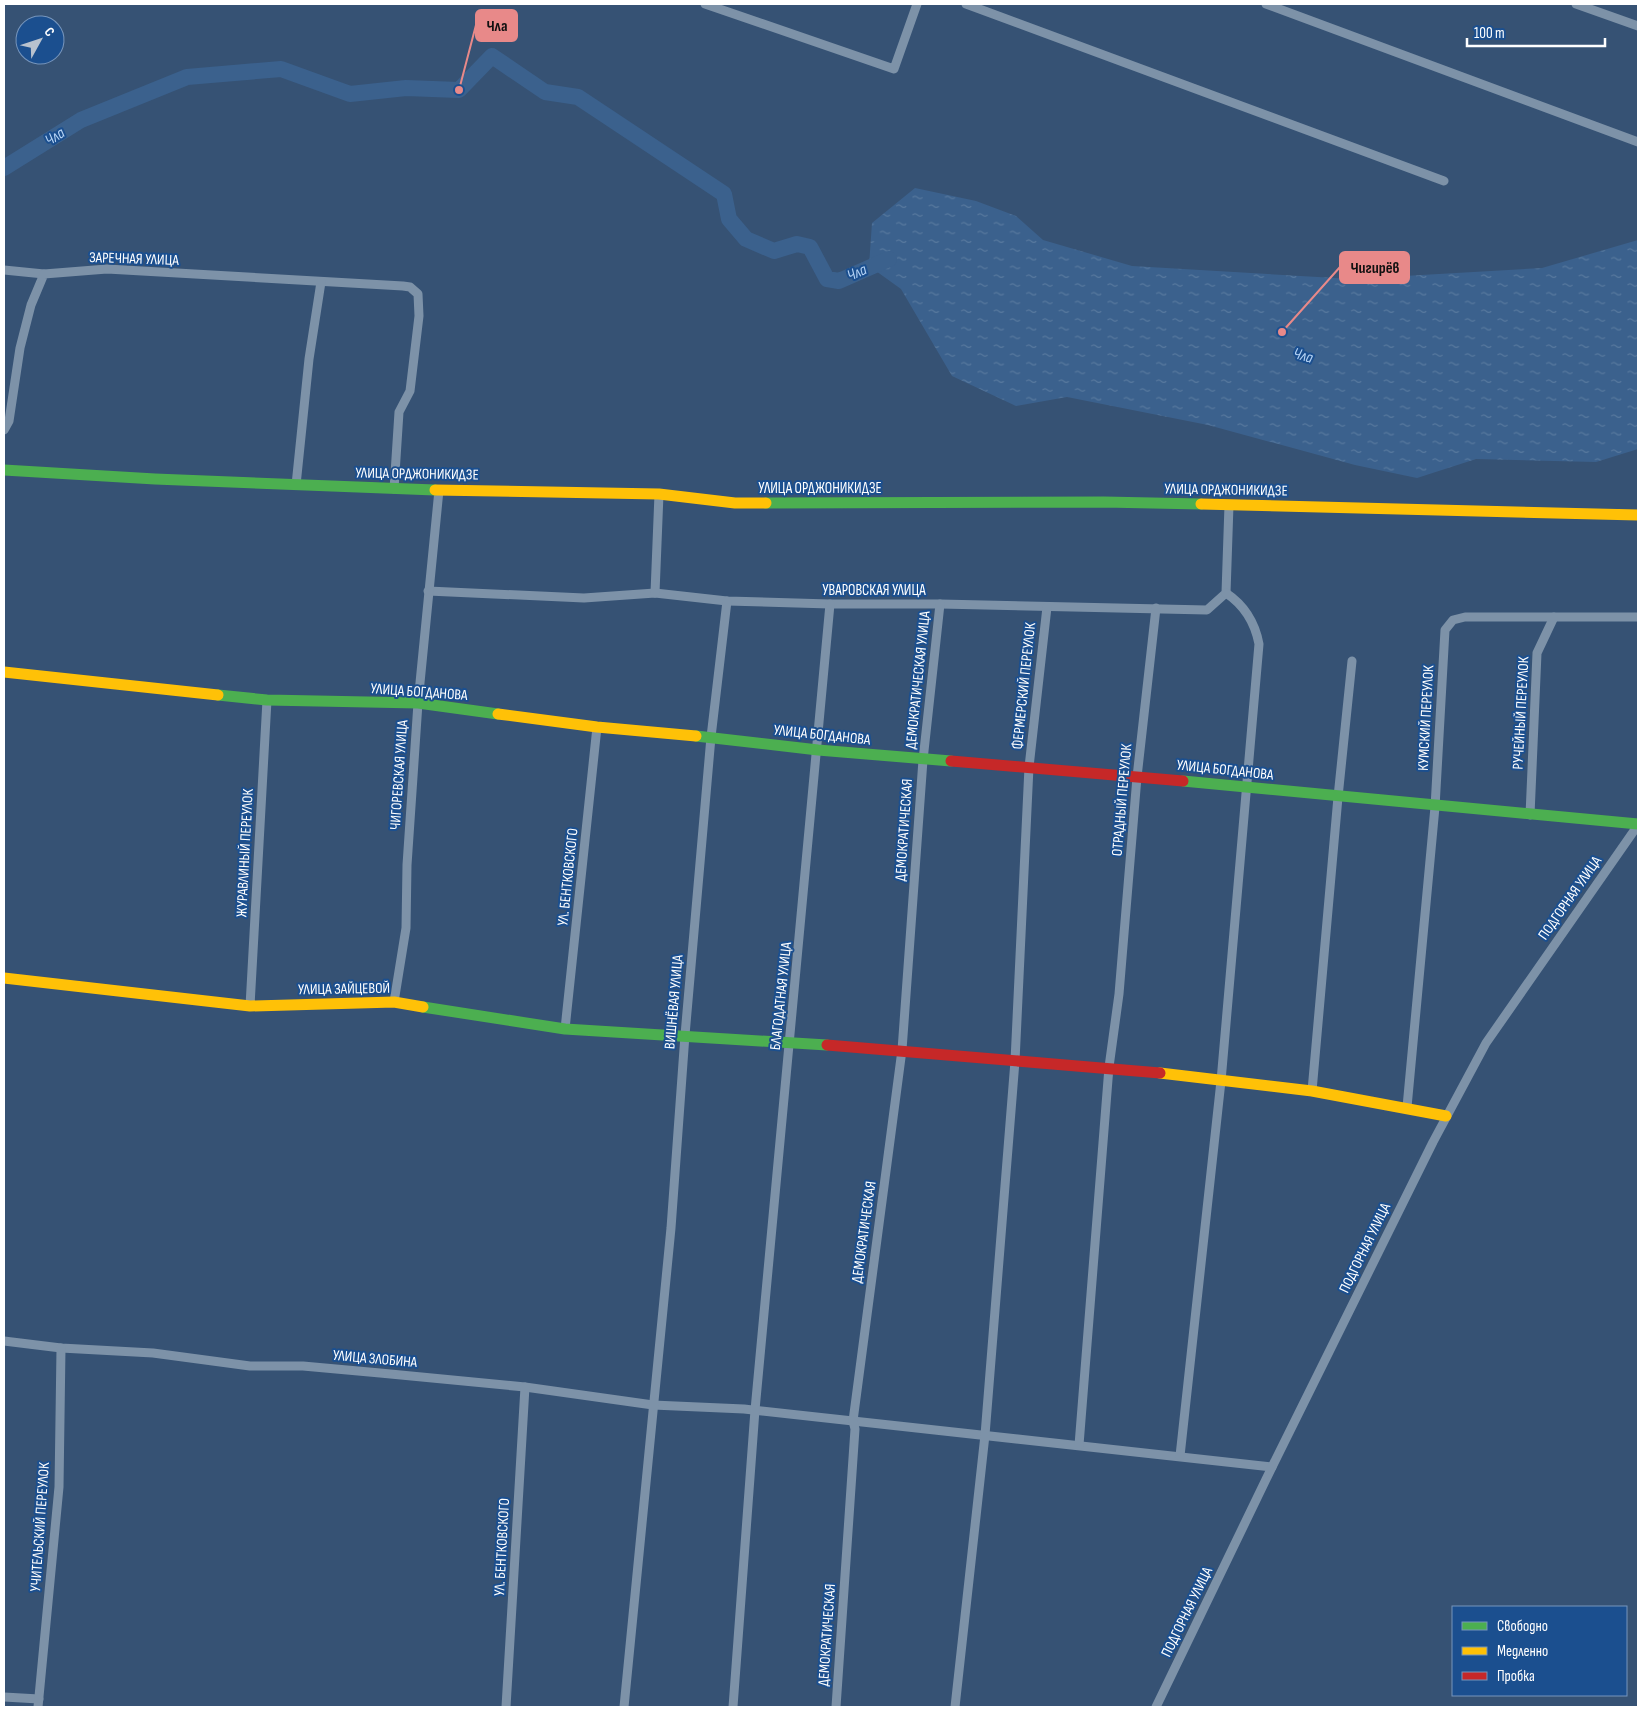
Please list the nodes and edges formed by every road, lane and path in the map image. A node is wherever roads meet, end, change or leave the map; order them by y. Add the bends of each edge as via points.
1 (705, 4) edge
2 (917, 4) edge
3 (966, 4) edge
4 (1266, 4) edge
5 (1576, 4) edge
6 (1638, 26) edge
7 (1638, 142) edge
8 (1444, 181) dead end
9 (4, 270) edge
10 (44, 274) junction
11 (321, 282) junction
12 (4, 430) edge
13 (4, 470) edge
14 (296, 485) junction
15 (394, 489) junction
16 (439, 490) junction
17 (660, 494) junction
18 (1229, 505) junction
19 (1638, 515) edge
20 (428, 591) junction
21 (655, 593) junction
22 (1226, 594) junction
23 (727, 602) junction
24 (830, 604) junction
25 (940, 604) junction
26 (1046, 607) junction
27 (1156, 608) junction
28 (1554, 616) junction
29 (1638, 617) edge
30 (1352, 661) dead end
31 (4, 672) edge
32 (267, 700) junction
33 (418, 703) junction
34 (597, 728) junction
35 (711, 737) junction
36 (818, 750) junction
37 (923, 760) junction
38 (1029, 768) junction
39 (1137, 777) junction
40 (1247, 786) junction
41 (1338, 797) junction
42 (1435, 807) junction
43 (1530, 815) junction
44 (1638, 825) edge
45 (4, 978) edge
46 (394, 1002) junction
47 (250, 1006) junction
48 (566, 1029) junction
49 (685, 1035) junction
50 (790, 1042) junction
51 (902, 1050) junction
52 (1015, 1060) junction
53 (1109, 1067) junction
54 (1221, 1081) junction
55 (1312, 1092) junction
56 (1407, 1107) junction
57 (1446, 1116) junction
58 (4, 1341) edge
59 (61, 1348) junction
60 (525, 1388) junction
61 (653, 1405) junction
62 (755, 1410) junction
63 (853, 1420) junction
64 (985, 1435) junction
65 (1079, 1445) junction
66 (1180, 1456) junction
67 (1272, 1466) junction
68 (4, 1697) edge
69 (38, 1703) edge
70 (506, 1707) edge
71 (624, 1707) edge
72 (733, 1707) edge
73 (836, 1707) edge
74 (955, 1707) edge
75 (1156, 1707) edge

1 - 2 street via 894,69
3 - 8 street
4 - 7 street
5 - 6 street
9 - 10 street, ЗАРЕЧНАЯ УЛИЦА
10 - 11 street, ЗАРЕЧНАЯ УЛИЦА via 107,270
10 - 12 street via 31,305 20,348 10,421
11 - 14 street
11 - 15 street, ЗАРЕЧНАЯ УЛИЦА via 410,287 418,294 419,316 410,392 399,412
13 - 14 street, УЛИЦА ОРДЖОНИКИДЗЕ
14 - 15 street, УЛИЦА ОРДЖОНИКИДЗЕ
15 - 16 street, УЛИЦА ОРДЖОНИКИДЗЕ
16 - 17 street, УЛИЦА ОРДЖОНИКИДЗЕ
16 - 20 street, ЧИГОРЕВСКАЯ УЛИЦА
17 - 18 street, УЛИЦА ОРДЖОНИКИДЗЕ via 735,503
17 - 21 street
18 - 19 street, УЛИЦА ОРДЖОНИКИДЗЕ
18 - 22 street
20 - 21 street, УВАРОВСКАЯ УЛИЦА via 584,598
20 - 33 street, ЧИГОРЕВСКАЯ УЛИЦА
21 - 23 street, УВАРОВСКАЯ УЛИЦА
22 - 27 street, УВАРОВСКАЯ УЛИЦА via 1207,610
22 - 40 street via 1247,613 1256,629 1259,644
23 - 24 street, УВАРОВСКАЯ УЛИЦА
23 - 35 street, ВИШНЁВАЯ УЛИЦА
24 - 25 street, УВАРОВСКАЯ УЛИЦА
24 - 36 street, БЛАГОДАТНАЯ УЛИЦА
25 - 26 street, УВАРОВСКАЯ УЛИЦА
25 - 37 street, ДЕМОКРАТИЧЕСКАЯ УЛИЦА
26 - 27 street, УВАРОВСКАЯ УЛИЦА
26 - 38 street, ФЕРМЕРСКИЙ ПЕРЕУЛОК
27 - 39 street, ОТРАДНЫЙ ПЕРЕУЛОК
28 - 29 street
28 - 42 street, КУМСКИЙ ПЕРЕУЛОК via 1466,617 1453,620 1445,630
28 - 43 street, РУЧЕЙНЫЙ ПЕРЕУЛОК via 1537,653
30 - 41 street
31 - 32 street, УЛИЦА БОГДАНОВА
32 - 33 street, УЛИЦА БОГДАНОВА
32 - 47 street, ЖУРАВЛИНЫЙ ПЕРЕУЛОК
33 - 34 street, УЛИЦА БОГДАНОВА
33 - 46 street, ЧИГОРЕВСКАЯ УЛИЦА via 406,928
34 - 35 street, УЛИЦА БОГДАНОВА
34 - 48 street, УЛ. БЕНТКОВСКОГО
35 - 36 street, УЛИЦА БОГДАНОВА
35 - 49 street, ВИШНЁВАЯ УЛИЦА
36 - 37 street, УЛИЦА БОГДАНОВА
36 - 50 street, БЛАГОДАТНАЯ УЛИЦА
37 - 38 street, УЛИЦА БОГДАНОВА
37 - 51 street, ДЕМОКРАТИЧЕСКАЯ
38 - 39 street, УЛИЦА БОГДАНОВА
38 - 52 street, ФЕРМЕРСКИЙ ПЕРЕУЛОК
39 - 40 street, УЛИЦА БОГДАНОВА
39 - 53 street, ОТРАДНЫЙ ПЕРЕУЛОК via 1119,994
40 - 41 street, УЛИЦА БОГДАНОВА
40 - 54 street
41 - 42 street, УЛИЦА БОГДАНОВА
41 - 55 street
42 - 43 street, УЛИЦА БОГДАНОВА
42 - 56 street, КУМСКИЙ ПЕРЕУЛОК
43 - 44 street, УЛИЦА БОГДАНОВА
44 - 57 street, ПОДГОРНАЯ УЛИЦА via 1486,1043
45 - 47 street, УЛИЦА ЗАЙЦЕВОЙ
46 - 47 street, УЛИЦА ЗАЙЦЕВОЙ
46 - 48 street, УЛИЦА ЗАЙЦЕВОЙ
48 - 49 street, УЛИЦА ЗАЙЦЕВОЙ
49 - 50 street, УЛИЦА ЗАЙЦЕВОЙ
49 - 61 street, ВИШНЁВАЯ УЛИЦА via 671,1228
50 - 51 street, УЛИЦА ЗАЙЦЕВОЙ
50 - 62 street, БЛАГОДАТНАЯ УЛИЦА
51 - 52 street, УЛИЦА ЗАЙЦЕВОЙ
51 - 63 street, ДЕМОКРАТИЧЕСКАЯ
52 - 53 street, УЛИЦА ЗАЙЦЕВОЙ
52 - 64 street, ФЕРМЕРСКИЙ ПЕРЕУЛОК
53 - 54 street, УЛИЦА ЗАЙЦЕВОЙ
53 - 65 street, ОТРАДНЫЙ ПЕРЕУЛОК
54 - 55 street, УЛИЦА ЗАЙЦЕВОЙ
54 - 66 street
55 - 56 street, УЛИЦА ЗАЙЦЕВОЙ
56 - 57 street, УЛИЦА ЗАЙЦЕВОЙ
57 - 67 street, ПОДГОРНАЯ УЛИЦА
58 - 59 street, УЛИЦА ЗЛОБИНА
59 - 60 street, УЛИЦА ЗЛОБИНА via 153,1352 250,1366 303,1366
59 - 69 street, УЧИТЕЛЬСКИЙ ПЕРЕУЛОК via 59,1487
60 - 61 street, УЛИЦА ЗЛОБИНА
60 - 70 street, УЛ. БЕНТКОВСКОГО
61 - 62 street, УЛИЦА ЗЛОБИНА
61 - 71 street, ВИШНЁВАЯ УЛИЦА
62 - 63 street, УЛИЦА ЗЛОБИНА
62 - 72 street, БЛАГОДАТНАЯ УЛИЦА
63 - 64 street, УЛИЦА ЗЛОБИНА
63 - 73 street, ДЕМОКРАТИЧЕСКАЯ
64 - 65 street, УЛИЦА ЗЛОБИНА
64 - 74 street, ФЕРМЕРСКИЙ ПЕРЕУЛОК
65 - 66 street, УЛИЦА ЗЛОБИНА
66 - 67 street, УЛИЦА ЗЛОБИНА
67 - 75 street, ПОДГОРНАЯ УЛИЦА
68 - 69 street

